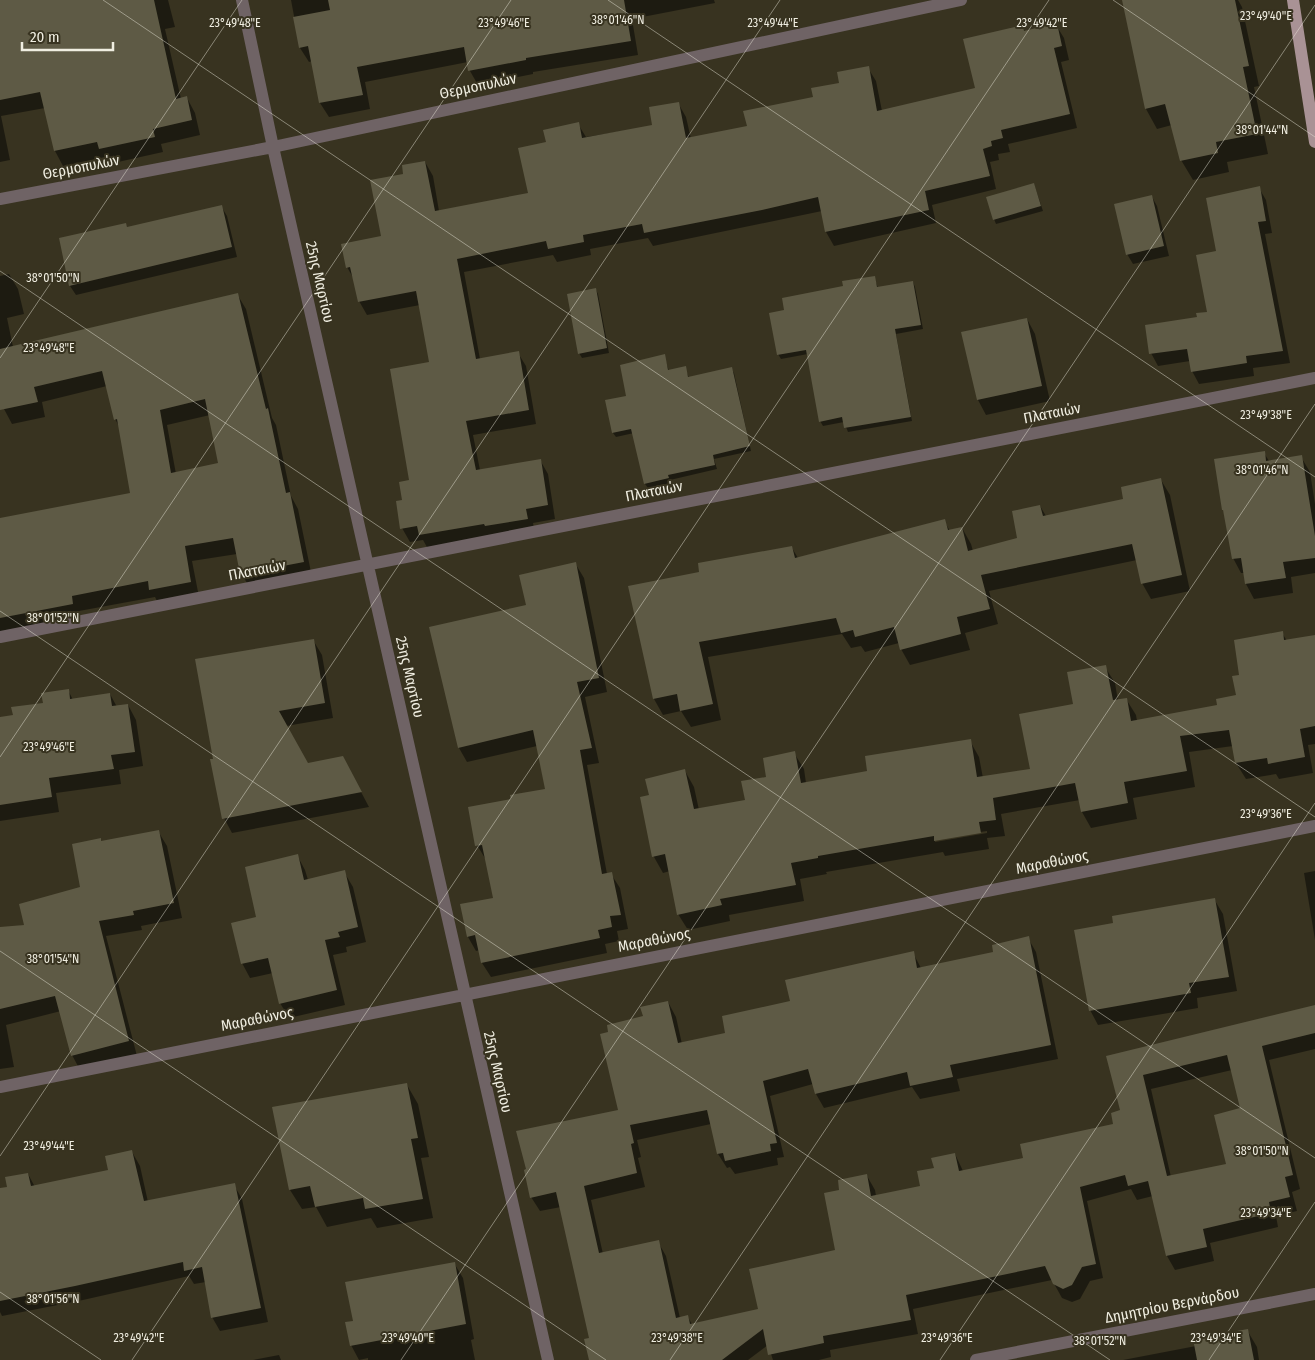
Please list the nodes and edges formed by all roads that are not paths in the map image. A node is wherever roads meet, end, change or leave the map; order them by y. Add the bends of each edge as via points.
1 (242, 0) edge
2 (961, 0) edge
3 (1293, 0) edge
4 (1315, 142) edge
5 (272, 147) junction
6 (0, 199) edge
7 (1315, 378) edge
8 (368, 564) junction
9 (0, 637) edge
10 (1315, 826) edge
11 (464, 995) junction
12 (0, 1087) edge
13 (1315, 1294) edge
14 (548, 1360) edge
15 (976, 1360) edge

1 - 5 street, 25ης Μαρτίου
2 - 5 street, Θερμοπυλών
3 - 4 main road
5 - 6 street, Θερμοπυλών
5 - 8 street, 25ης Μαρτίου
7 - 8 street, Πλαταιών
8 - 9 street, Πλαταιών
8 - 11 street, 25ης Μαρτίου
10 - 11 street, Μαραθώνος
11 - 12 street, Μαραθώνος
11 - 14 street, 25ης Μαρτίου
13 - 15 street, Δημητρίου Βερνάρδου

